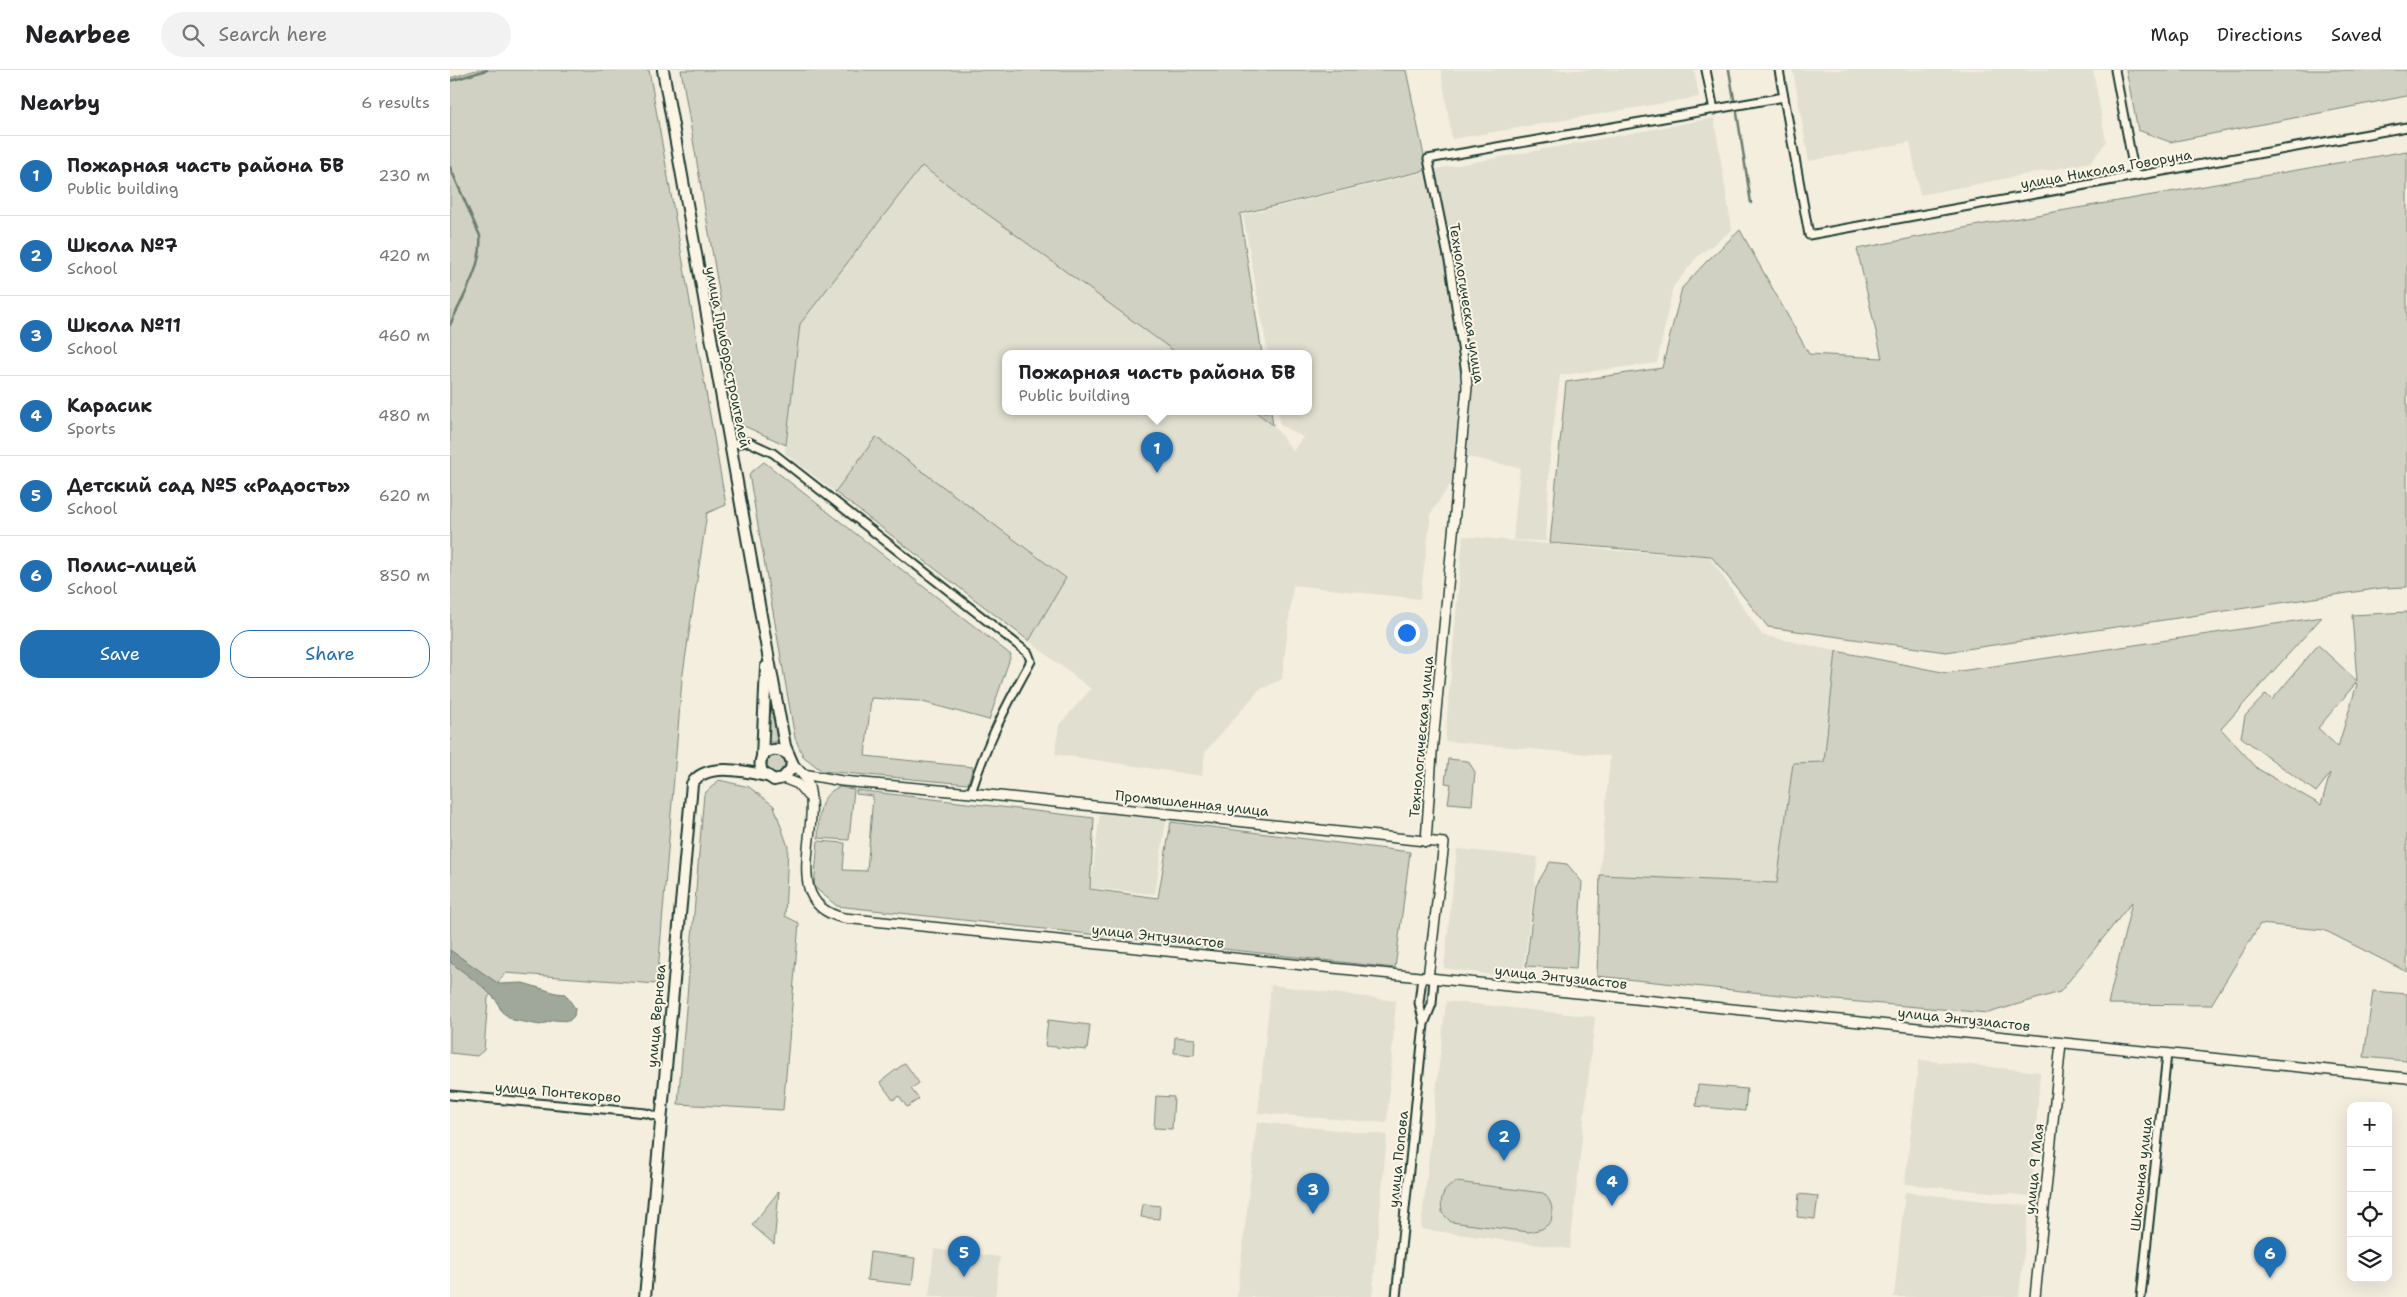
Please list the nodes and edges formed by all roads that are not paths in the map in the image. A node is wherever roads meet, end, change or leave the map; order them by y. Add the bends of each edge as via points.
1 (663, 70) edge
2 (1706, 70) edge
3 (1779, 70) edge
4 (2115, 70) edge
5 (1784, 97) junction
6 (1714, 110) junction
7 (2407, 127) edge
8 (2135, 176) junction
9 (1466, 374) joint
10 (731, 444) junction
11 (767, 649) junction
12 (790, 758) junction
13 (761, 759) junction
14 (734, 772) junction
15 (803, 774) junction
16 (766, 776) junction
17 (783, 778) junction
18 (971, 793) junction
19 (812, 806) junction
20 (1426, 842) junction
21 (1428, 978) junction
22 (1424, 1024) junction
23 (2061, 1043) junction
24 (2167, 1054) junction
25 (2407, 1078) edge
26 (450, 1095) edge
27 (662, 1118) junction
28 (645, 1297) edge
29 (1396, 1297) edge
30 (2035, 1297) edge
31 (2141, 1297) edge

1 - 10 main road, улица Приборостроителей
2 - 6 street
3 - 5 street
4 - 8 street
5 - 6 street
5 - 8 street, улица Николая Говоруна via 1809,235
6 - 9 street, Технологическая улица via 1428,160 1450,266
7 - 8 street, улица Николая Говоруна
9 - 20 street, Технологическая улица
10 - 11 main road, улица Приборостроителей
10 - 18 street via 749,442 773,453 1028,653 1031,661 997,724
11 - 12 main road, улица Приборостроителей
11 - 13 main road, улица Приборостроителей
12 - 13 main road via 777,748 770,749
12 - 15 street, улица Энтузиастов
12 - 17 main road via 791,769
13 - 14 main road, улица Вернова via 749,768
13 - 16 main road via 760,767
14 - 16 main road, улица Вернова
14 - 27 main road, улица Вернова via 706,772 692,784
15 - 18 street, Промышленная улица via 842,781
15 - 19 street, улица Энтузиастов
16 - 17 main road via 774,780
17 - 19 street via 804,789
18 - 20 street, Промышленная улица
19 - 21 street, улица Энтузиастов via 809,890 814,902 828,914
20 - 21 street, Промышленная улица via 1444,843
21 - 22 street, улица Попова via 1432,1004
21 - 22 street, улица Попова via 1419,1003
21 - 23 street, улица Энтузиастов
22 - 29 street, улица Попова
23 - 24 street, улица Энтузиастов
23 - 30 street, улица 9 Мая
24 - 25 street, улица Энтузиастов
24 - 31 street, Школьная улица
26 - 27 street, улица Понтекорво via 646,1113
27 - 28 main road, улица Вернова

